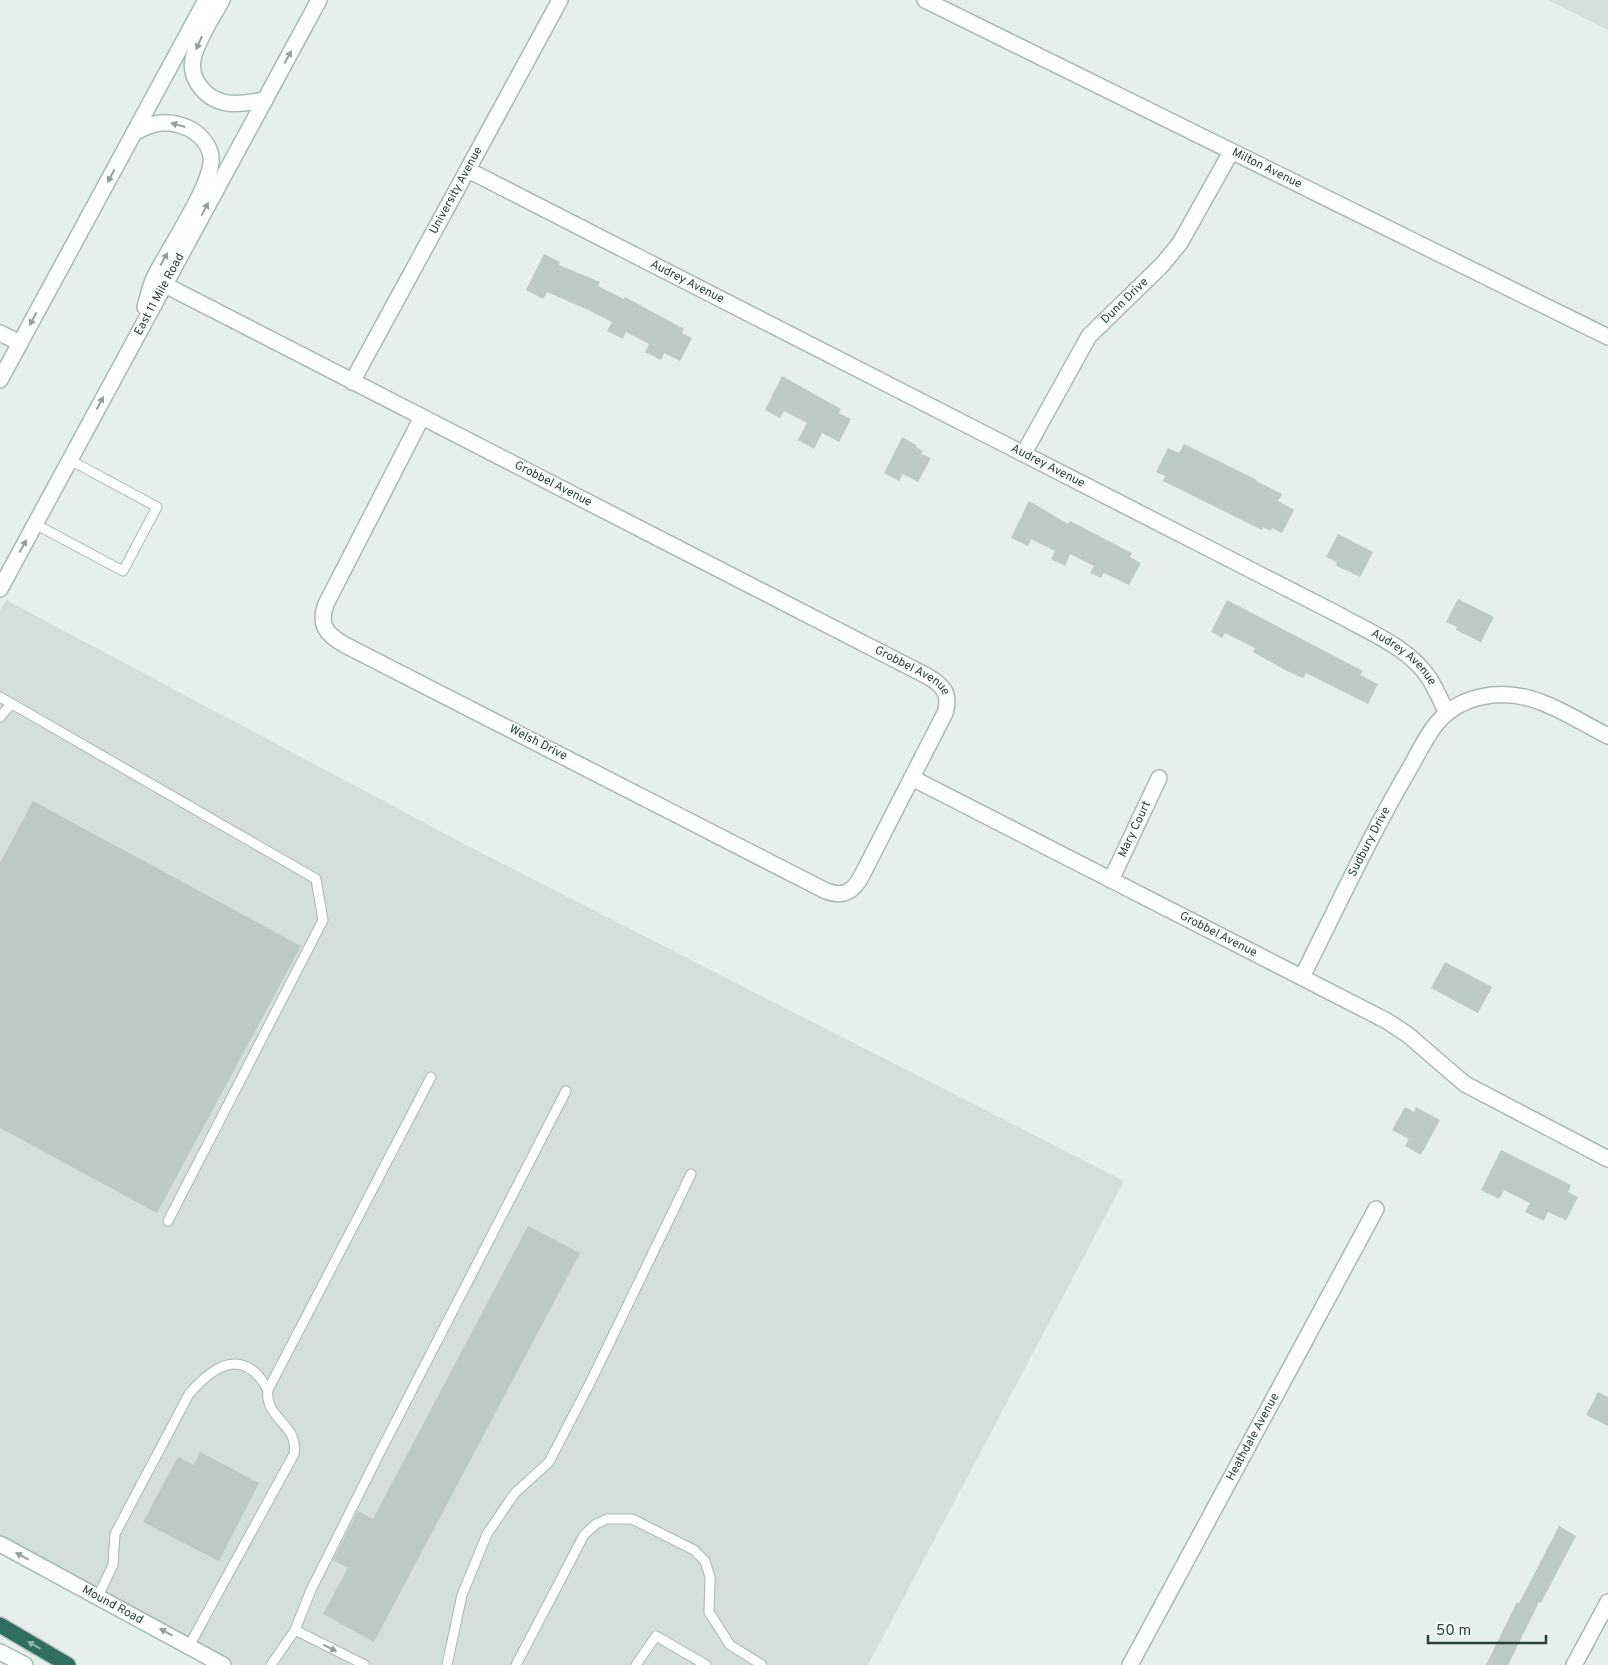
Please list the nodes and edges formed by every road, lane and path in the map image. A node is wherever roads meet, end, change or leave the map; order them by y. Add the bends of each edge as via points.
1 (206, 0) edge
2 (222, 0) edge
3 (319, 0) edge
4 (560, 0) edge
5 (925, 0) edge
6 (265, 100) junction
7 (134, 133) junction
8 (1231, 152) junction
9 (468, 170) junction
10 (165, 285) junction
11 (0, 333) edge
12 (1608, 336) edge
13 (135, 337) junction
14 (20, 343) junction
15 (0, 380) edge
16 (352, 382) junction
17 (422, 417) junction
18 (1024, 453) junction
19 (70, 460) junction
20 (35, 524) junction
21 (0, 589) edge
22 (0, 697) edge
23 (11, 704) junction
24 (1447, 713) junction
25 (0, 717) edge
26 (1608, 736) edge
27 (912, 778) junction
28 (1159, 778) dead end
29 (1111, 880) junction
30 (1302, 977) junction
31 (431, 1076) dead end
32 (566, 1091) dead end
33 (1608, 1159) edge
34 (691, 1174) dead end
35 (1376, 1209) dead end
36 (168, 1221) dead end
37 (268, 1390) junction
38 (0, 1544) edge
39 (98, 1596) junction
40 (1608, 1602) edge
41 (0, 1625) edge
42 (295, 1630) junction
43 (189, 1646) junction
44 (0, 1652) edge
45 (25, 1665) edge
46 (68, 1665) edge
47 (223, 1665) edge
48 (271, 1665) edge
49 (365, 1665) edge
50 (447, 1665) edge
51 (516, 1665) edge
52 (636, 1665) edge
53 (706, 1665) edge
54 (762, 1665) edge
55 (1130, 1665) edge
56 (1574, 1665) edge

1 - 7 street
2 -> 6 street via 193,56 192,71 196,82 204,92 227,103
6 -> 3 street, East 11 Mile Road
4 - 9 street, University Avenue
5 - 8 street, Milton Avenue
10 -> 6 street, East 11 Mile Road
13 -> 7 street via 153,279 203,188 211,156 200,137 178,124 152,123
7 -> 14 street
8 - 12 street, Milton Avenue
8 - 18 street, Dunn Drive via 1180,244 1090,336
9 - 16 street, University Avenue
9 - 18 street, Audrey Avenue
10 - 13 street, East 11 Mile Road
10 - 16 street, Grobbel Avenue
11 - 14 street
19 -> 13 street, East 11 Mile Road
14 - 15 street
16 - 17 street, Grobbel Avenue
17 - 27 street, Grobbel Avenue via 937,681 948,694 947,708
17 - 27 street, Welsh Drive via 326,604 322,620 325,630 333,638 835,894 846,893 857,884
18 - 24 street, Audrey Avenue via 1390,644 1413,660 1428,678
19 - 20 street, East 11 Mile Road
19 - 20 lane via 157,507 123,571
21 -> 20 street, East 11 Mile Road
22 - 23 lane
23 - 25 lane
23 - 36 lane via 316,879 323,920
24 - 26 street via 1468,700 1494,695 1528,698 1551,706
24 - 30 street, Sudbury Drive via 1432,729 1401,782
27 - 29 street, Grobbel Avenue
28 - 29 street, Mary Court
29 - 30 street, Grobbel Avenue
30 - 33 street, Grobbel Avenue via 1398,1027 1465,1084
31 - 37 lane
32 - 42 lane via 369,1474 311,1590
34 - 50 lane via 549,1462 514,1493 487,1534 462,1595
35 - 55 street, Heathdale Avenue
37 - 39 lane via 262,1380 246,1367 227,1365 205,1375 189,1394 115,1534 113,1566
37 - 43 lane via 269,1408 291,1433 296,1446 294,1454
39 -> 38 street, Mound Road
43 -> 39 street, Mound Road
40 - 56 street
46 -> 41 highway
42 - 48 lane
42 -> 49 lane
43 - 47 street, Mound Road
44 - 45 street
51 - 54 lane via 584,1535 596,1524 621,1518 648,1526 694,1550 705,1561 710,1577 709,1612 730,1645
52 - 53 lane via 656,1636

